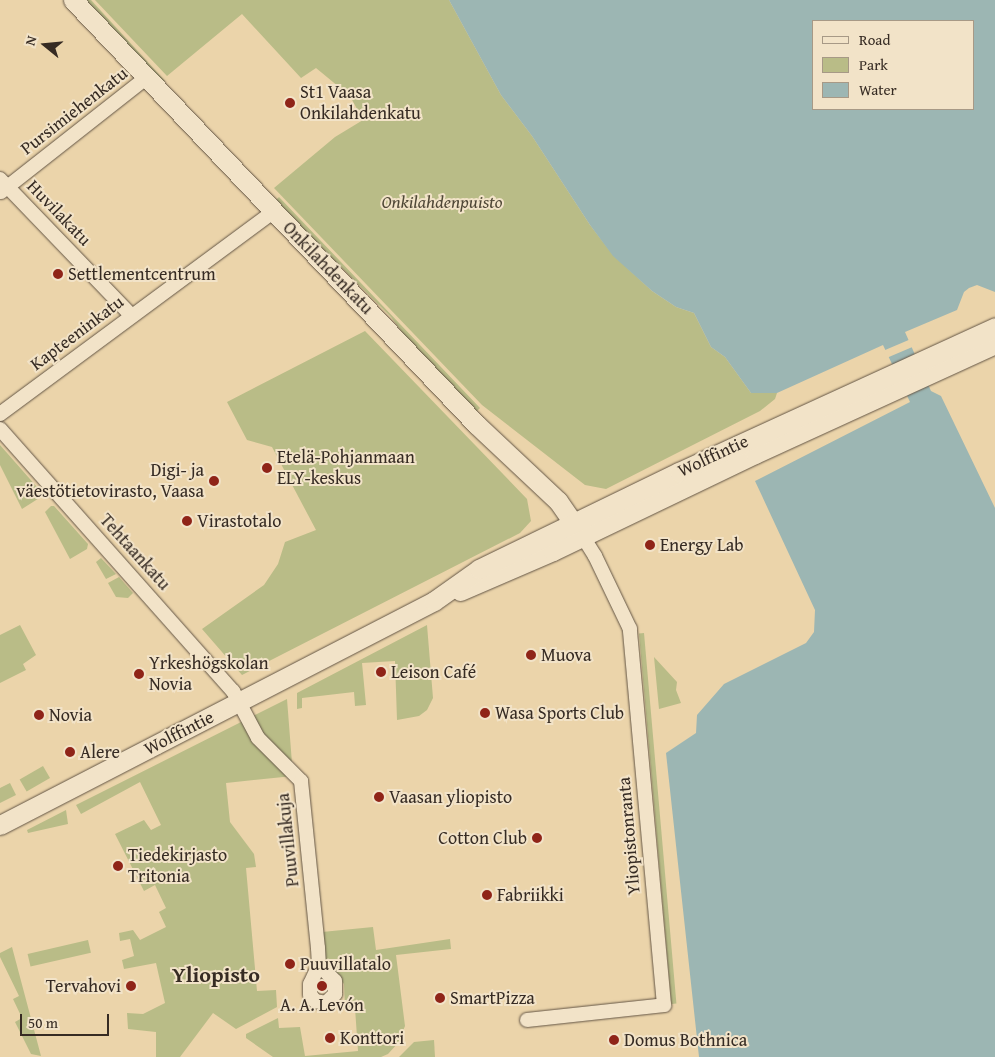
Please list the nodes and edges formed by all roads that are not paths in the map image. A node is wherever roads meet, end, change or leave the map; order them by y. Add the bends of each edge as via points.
1 (73, 0) edge
2 (147, 77) junction
3 (2, 186) edge
4 (274, 211) junction
5 (132, 316) junction
6 (995, 326) edge
7 (995, 344) edge
8 (928, 366) junction
9 (0, 414) edge
10 (0, 429) edge
11 (578, 530) junction
12 (241, 702) junction
13 (0, 825) edge
14 (319, 965) dead end
15 (526, 1020) dead end

1 - 2 main road, Onkilahdenkatu
2 - 3 street, Pursimiehenkatu
2 - 4 main road, Onkilahdenkatu
3 - 5 street, Huvilakatu
4 - 5 street, Kapteeninkatu
4 - 11 main road, Onkilahdenkatu via 477,425 558,500
5 - 9 street, Kapteeninkatu
6 - 8 main road, Wolffintie
7 - 8 main road, Wolffintie
8 - 11 main road, Wolffintie
10 - 12 street, Tehtaankatu
11 - 12 main road, Wolffintie via 474,587 438,598
11 - 15 street, Yliopistonranta via 595,556 630,630 664,1005
12 - 13 main road, Wolffintie
12 - 14 street, Puuvillakuja via 258,738 301,781

